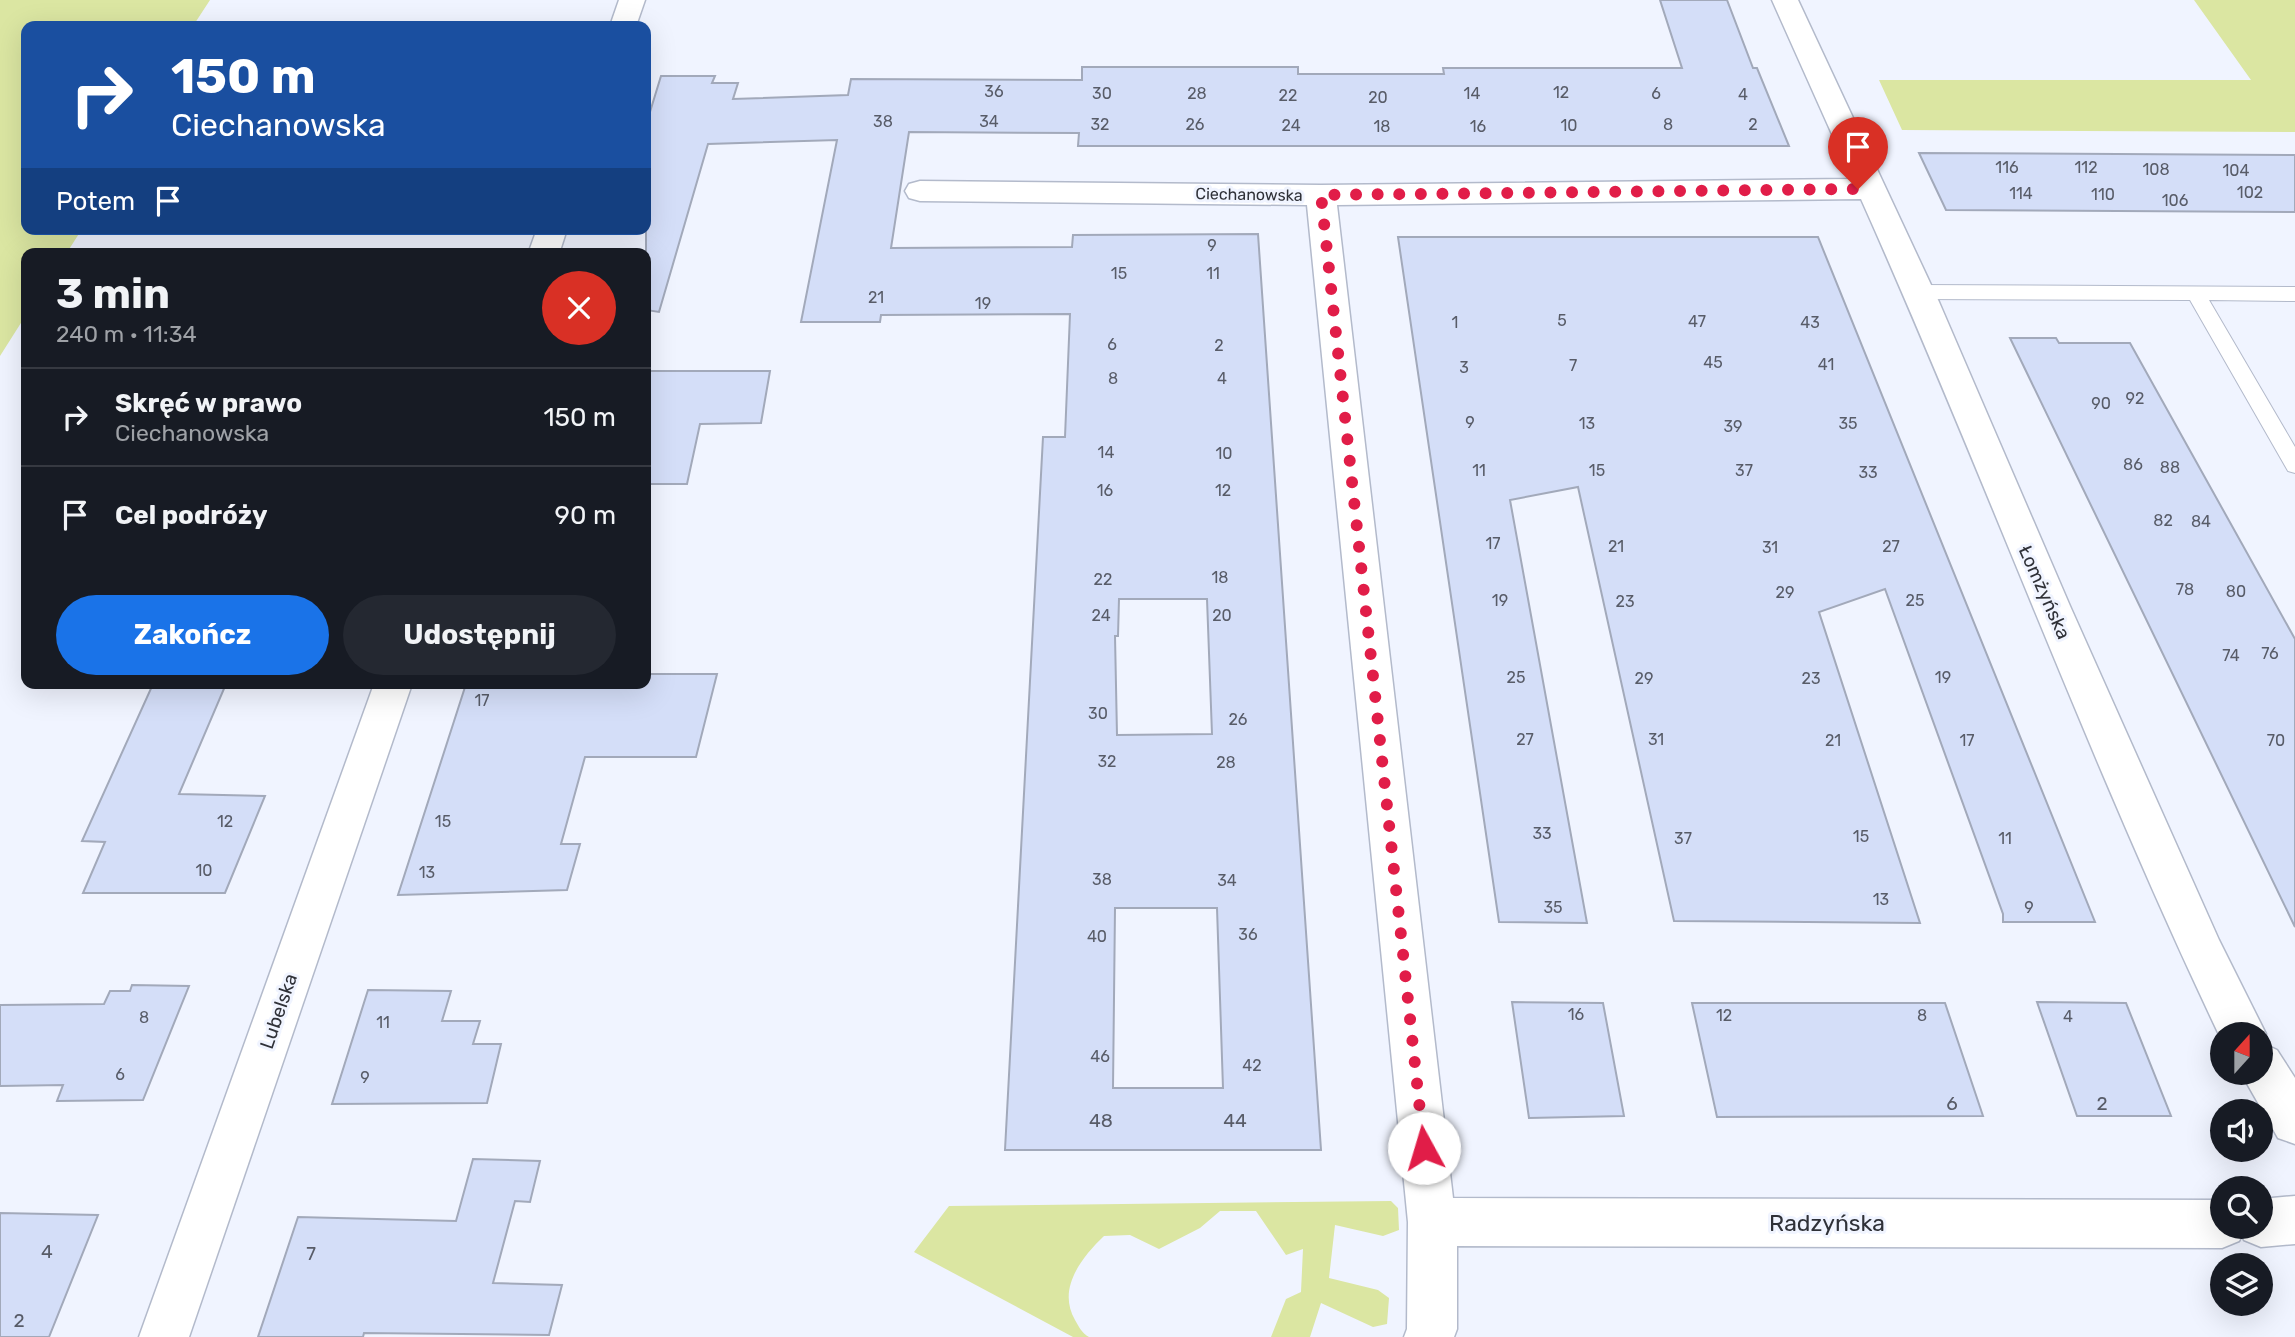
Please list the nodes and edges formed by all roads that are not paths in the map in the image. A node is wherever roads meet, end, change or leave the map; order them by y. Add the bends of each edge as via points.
1 (632, 0) edge
2 (1785, 0) edge
3 (625, 21) edge
4 (1872, 189) junction
5 (920, 191) dead end
6 (1321, 195) junction
7 (1918, 292) junction
8 (2195, 293) junction
9 (2295, 294) edge
10 (2295, 465) edge
11 (391, 689) edge
12 (2236, 1022) edge
13 (2273, 1085) edge
14 (2295, 1121) edge
15 (2295, 1220) edge
16 (1432, 1222) junction
17 (2273, 1222) edge
18 (2210, 1224) edge
19 (164, 1337) edge
20 (1429, 1337) edge

1 - 3 street
2 - 4 street, Łomżyńska
4 - 6 street, Ciechanowska
4 - 7 street, Łomżyńska
5 - 6 street, Ciechanowska
6 - 16 street
7 - 8 lane
7 - 12 street, Łomżyńska via 2051,606
8 - 9 lane
8 - 10 lane
11 - 19 street, Lubelska
13 - 14 street
15 - 17 street
16 - 18 street, Radzyńska
16 - 20 street

